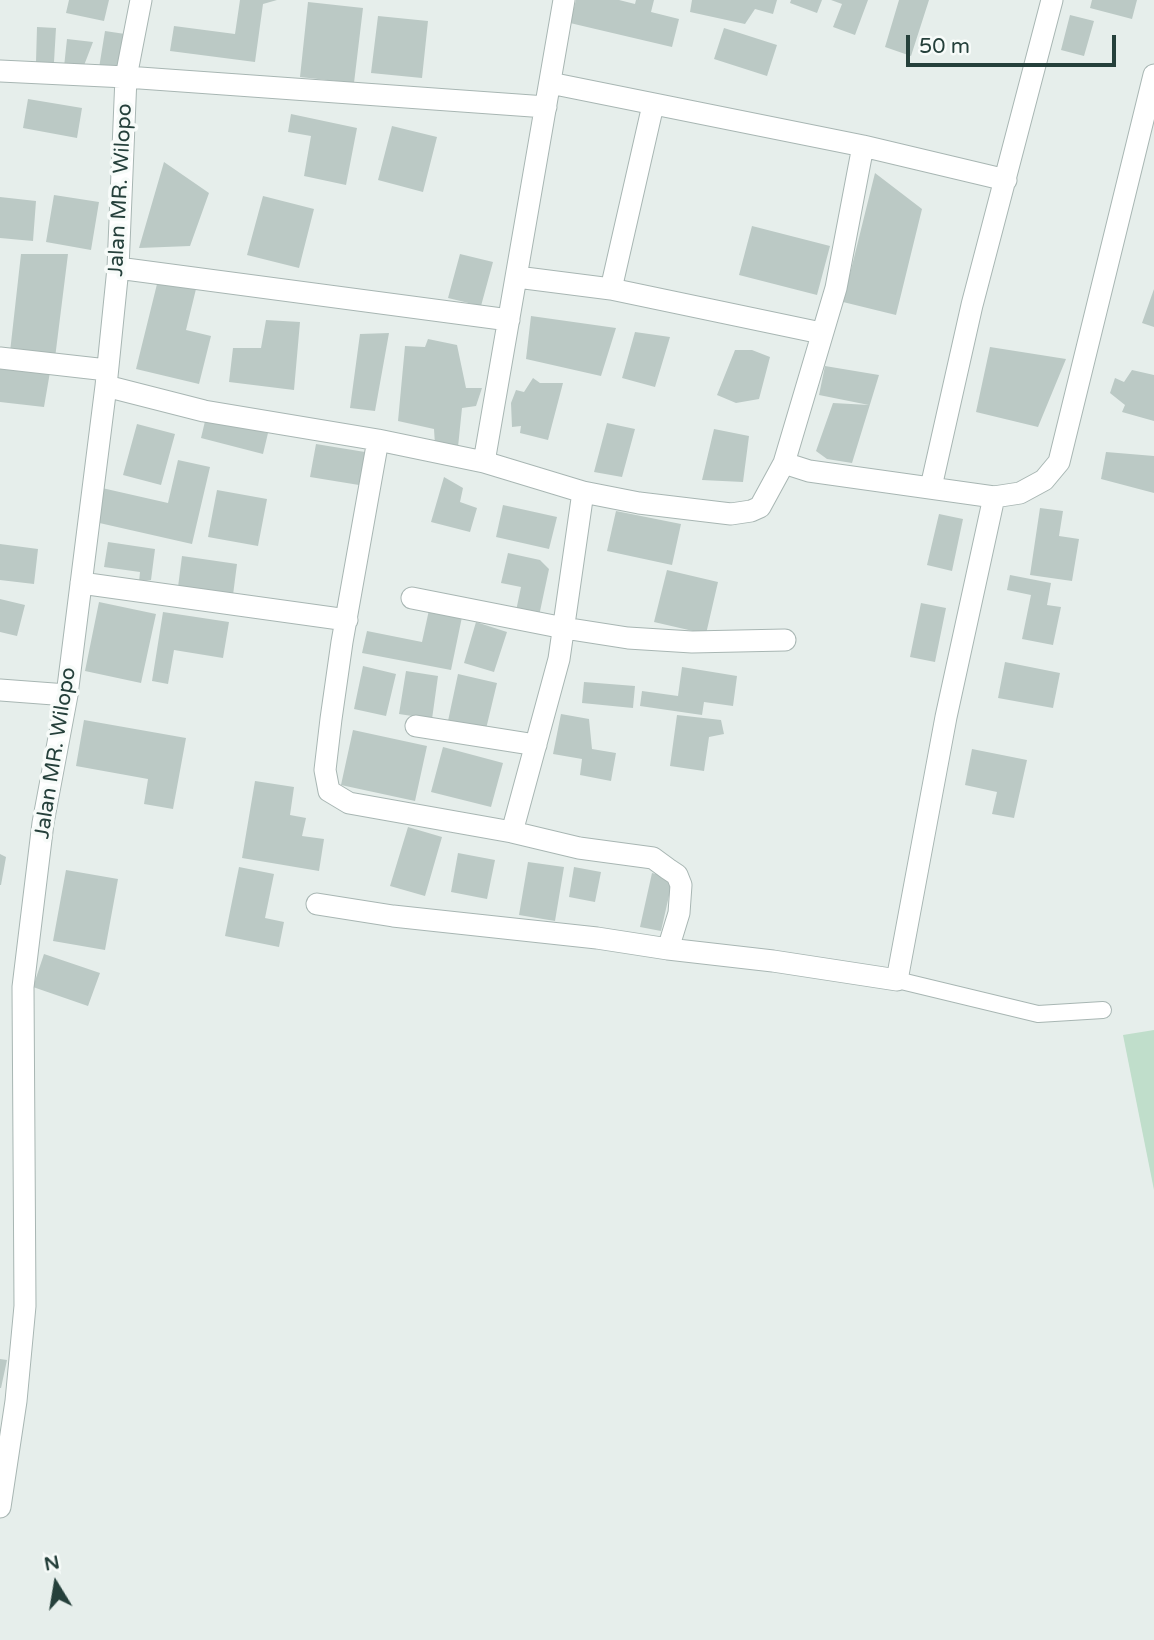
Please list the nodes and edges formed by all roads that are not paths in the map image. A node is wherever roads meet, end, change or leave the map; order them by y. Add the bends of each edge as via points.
1 (141, 0) edge
2 (564, 0) edge
3 (1052, 0) edge
4 (0, 71) edge
5 (1154, 75) edge
6 (126, 77) junction
7 (550, 83) junction
8 (653, 105) junction
9 (546, 107) junction
10 (863, 146) junction
11 (1006, 180) junction
12 (118, 268) junction
13 (517, 277) junction
14 (611, 289) junction
15 (509, 320) junction
16 (821, 333) junction
17 (0, 358) edge
18 (107, 378) junction
19 (377, 440) junction
20 (484, 463) junction
21 (784, 463) junction
22 (931, 486) junction
23 (583, 492) junction
24 (994, 497) junction
25 (81, 583) junction
26 (412, 598) dead end
27 (347, 620) junction
28 (564, 628) junction
29 (785, 640) dead end
30 (0, 690) edge
31 (67, 695) junction
32 (416, 726) dead end
33 (536, 745) junction
34 (512, 832) junction
35 (317, 904) dead end
36 (668, 949) junction
37 (897, 979) junction
38 (1103, 1010) dead end
39 (0, 1507) edge

1 - 6 street, Jalan MR. Wilopo
2 - 7 street
3 - 11 street
4 - 6 street
5 - 24 street via 1059,462 1044,480 1020,493
6 - 9 street
6 - 12 street, Jalan MR. Wilopo
7 - 8 street
7 - 9 street
8 - 10 street
8 - 14 street
9 - 13 street
10 - 11 street
10 - 16 street via 836,288
11 - 22 street
12 - 15 street
12 - 18 street, Jalan MR. Wilopo
13 - 14 street
13 - 15 street
14 - 16 street
15 - 20 street
16 - 21 street
17 - 18 street
18 - 19 street via 204,411
18 - 25 street, Jalan MR. Wilopo
19 - 20 street
19 - 27 street
20 - 23 street
21 - 22 street via 809,471
21 - 23 street via 760,507 741,513 639,503
22 - 24 street
23 - 28 street
24 - 37 street via 946,717
25 - 27 street
25 - 31 street, Jalan MR. Wilopo
26 - 28 street
27 - 34 street via 325,770 329,791 349,803
28 - 29 street via 659,641
28 - 33 street
30 - 31 street
31 - 39 street, Jalan MR. Wilopo via 43,823 23,988 26,1306
32 - 33 street
33 - 34 street
34 - 36 street via 579,848 653,858 677,875 679,913
35 - 36 street
36 - 37 street
37 - 38 lane via 1038,1014

